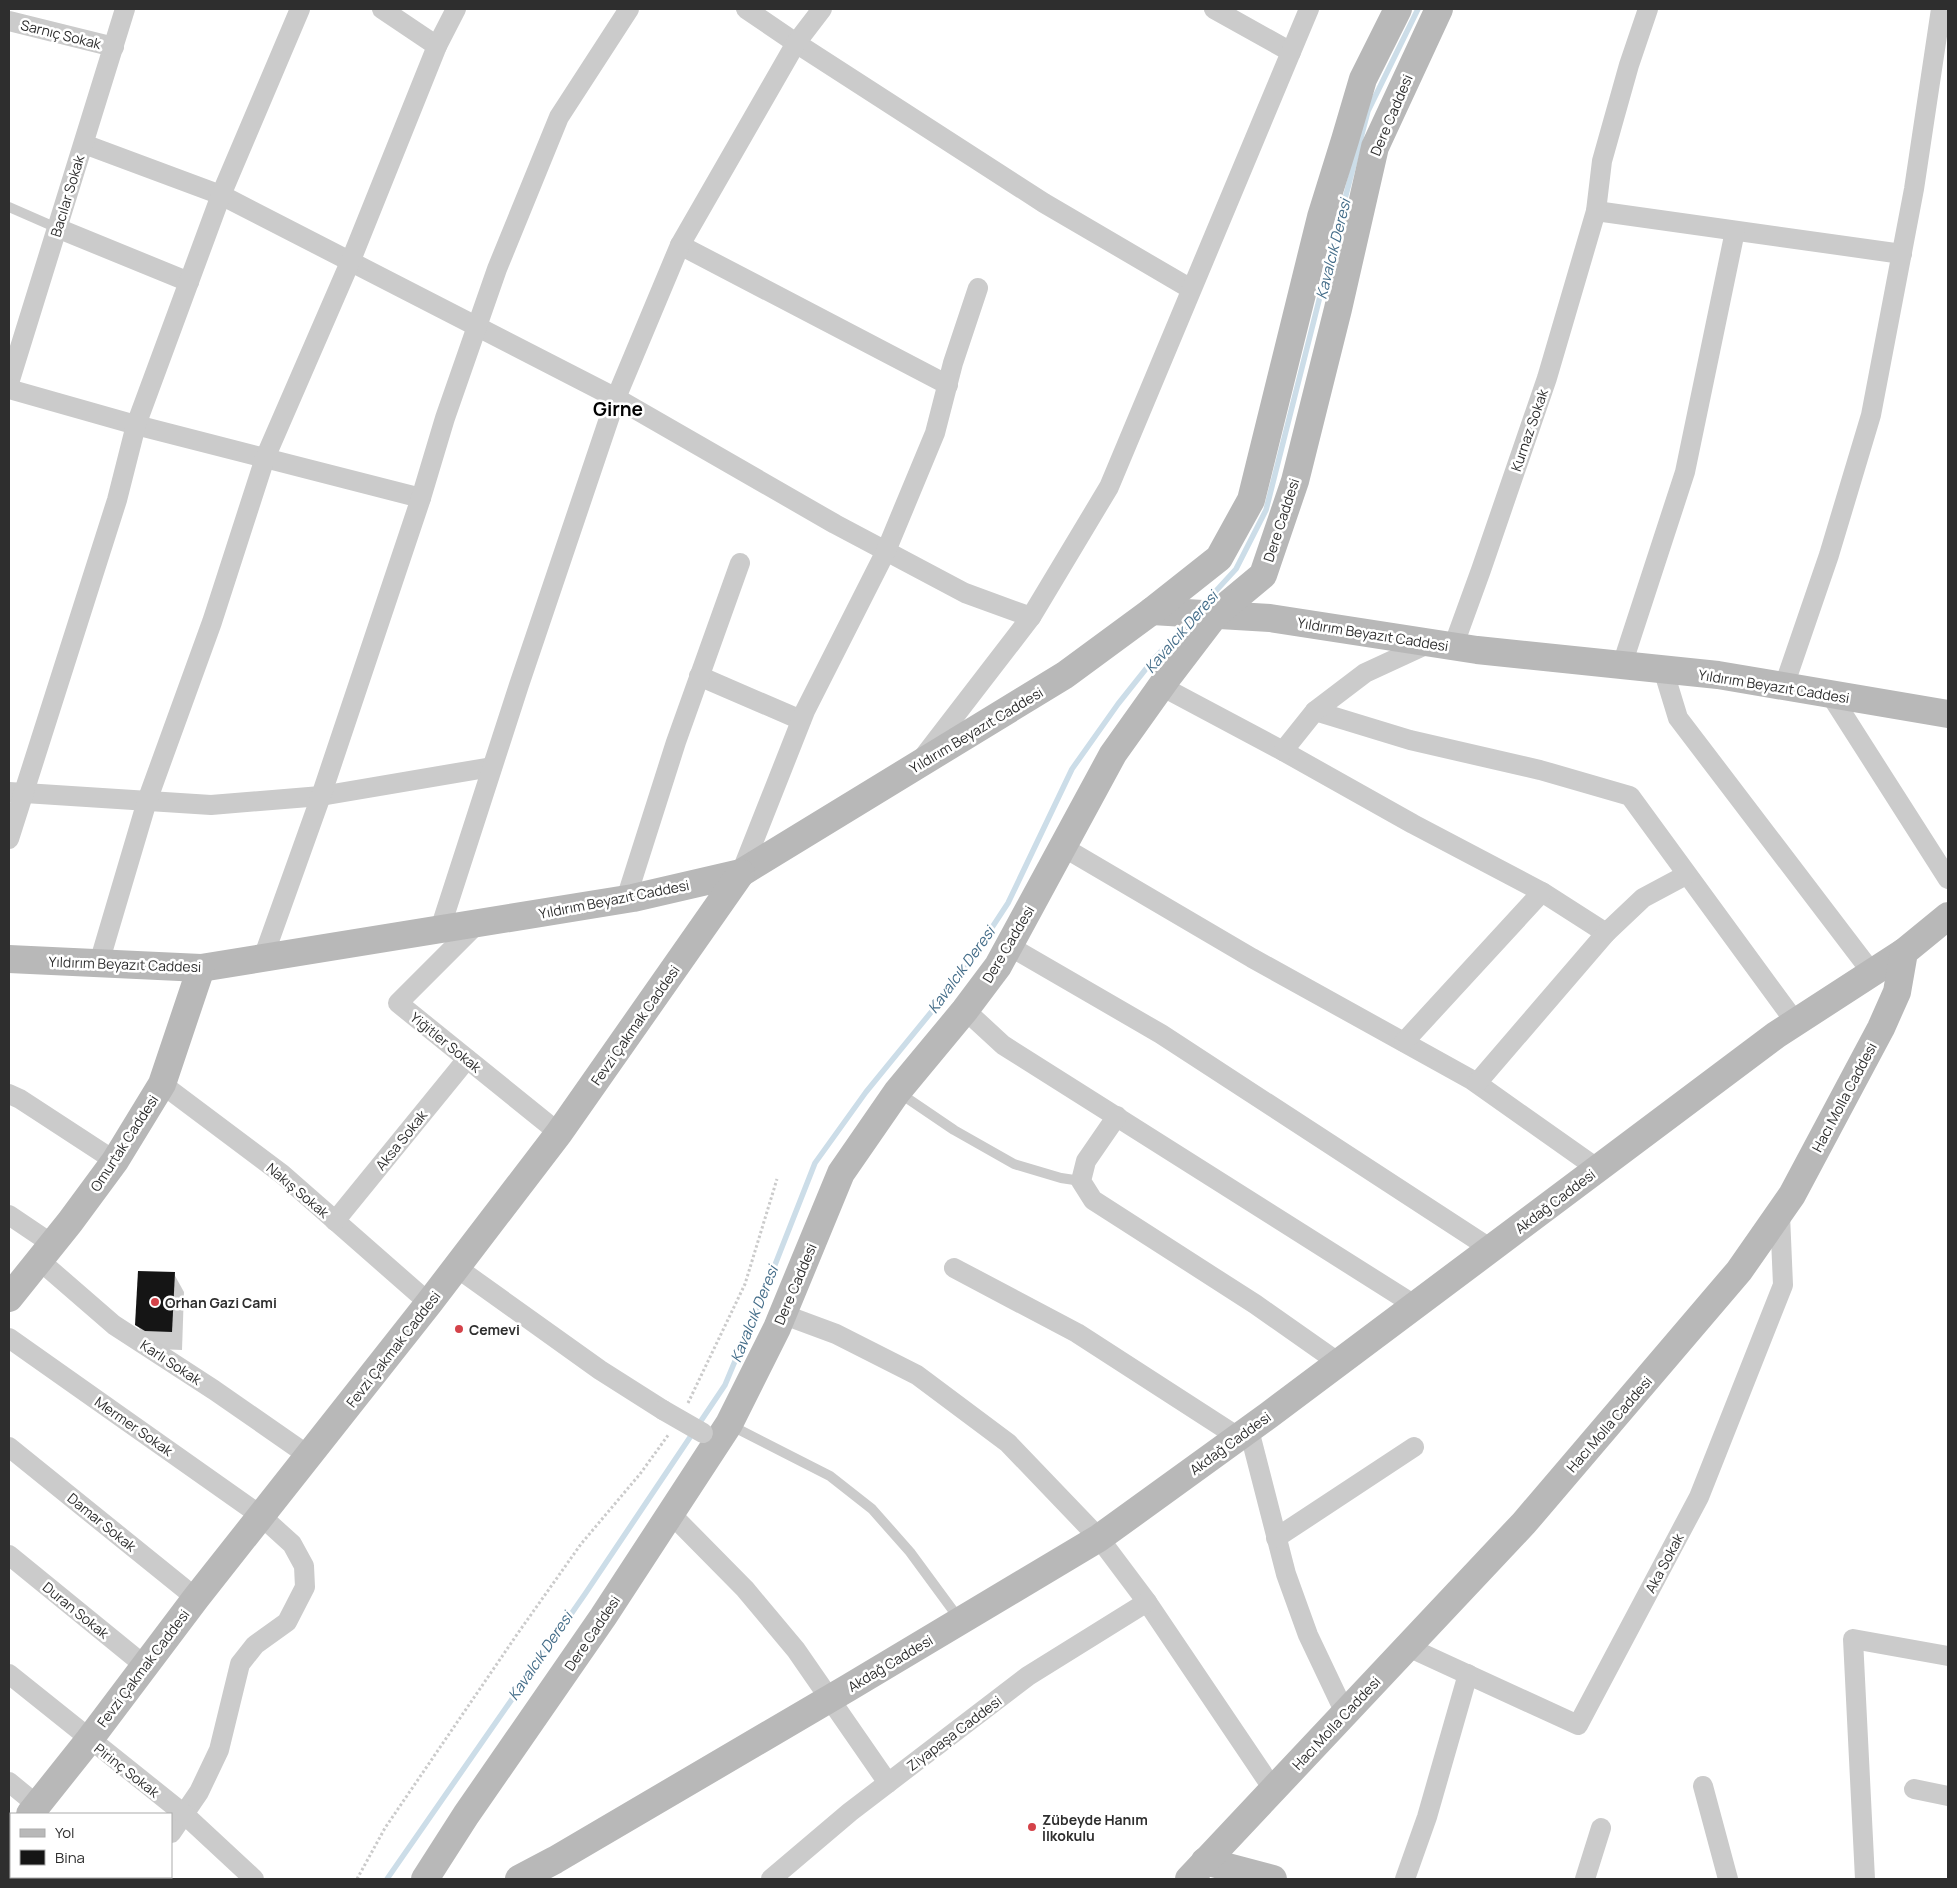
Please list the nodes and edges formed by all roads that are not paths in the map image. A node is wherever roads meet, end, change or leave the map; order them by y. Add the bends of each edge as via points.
1 (125, 9) edge
2 (300, 9) edge
3 (382, 9) edge
4 (456, 9) edge
5 (746, 9) edge
6 (822, 9) edge
7 (1214, 9) edge
8 (1309, 9) edge
9 (1398, 9) edge
10 (1439, 9) edge
11 (1648, 9) edge
12 (1941, 9) edge
13 (625, 10) edge
14 (9, 21) edge
15 (796, 43) junction
16 (114, 46) junction
17 (436, 46) junction
18 (1291, 52) junction
19 (1344, 140) junction
20 (84, 144) junction
21 (1374, 152) junction
22 (221, 195) junction
23 (9, 207) edge
24 (1596, 211) junction
25 (57, 228) junction
26 (1735, 231) junction
27 (680, 245) junction
28 (1902, 254) junction
29 (351, 260) junction
30 (189, 282) junction
31 (978, 288) dead end
32 (1191, 290) junction
33 (478, 326) junction
34 (9, 383) edge
35 (948, 385) junction
36 (9, 389) edge
37 (616, 398) junction
38 (136, 424) junction
39 (265, 458) junction
40 (421, 498) junction
41 (886, 551) junction
42 (740, 563) dead end
43 (1152, 611) junction
44 (1215, 615) junction
45 (1031, 618) junction
46 (1441, 645) junction
47 (1622, 665) junction
48 (1663, 669) junction
49 (699, 676) junction
50 (1161, 686) junction
51 (1784, 686) junction
52 (1830, 694) junction
53 (1315, 711) junction
54 (1948, 714) edge
55 (801, 720) junction
56 (1283, 751) junction
57 (917, 766) junction
58 (492, 767) junction
59 (16, 793) edge
60 (321, 796) junction
61 (148, 801) junction
62 (9, 839) edge
63 (1063, 847) junction
64 (740, 873) junction
65 (1686, 875) junction
66 (1948, 879) edge
67 (1542, 892) junction
68 (626, 899) junction
69 (1948, 916) edge
70 (478, 923) junction
71 (440, 930) junction
72 (1606, 933) junction
73 (1009, 946) junction
74 (1904, 952) junction
75 (263, 958) junction
76 (9, 959) edge
77 (99, 964) junction
78 (201, 968) junction
79 (1873, 974) junction
80 (965, 1010) junction
81 (1796, 1023) junction
82 (1404, 1042) junction
83 (467, 1059) junction
84 (162, 1084) junction
85 (1477, 1084) junction
86 (897, 1092) junction
87 (9, 1094) edge
88 (1116, 1116) junction
89 (559, 1132) junction
90 (115, 1161) junction
91 (1598, 1169) junction
92 (1081, 1181) junction
93 (9, 1215) edge
94 (1780, 1215) junction
95 (335, 1221) junction
96 (1491, 1249) junction
97 (46, 1252) junction
98 (456, 1267) junction
99 (954, 1268) dead end
100 (9, 1298) edge
101 (429, 1303) junction
102 (1416, 1306) junction
103 (782, 1314) junction
104 (9, 1338) edge
105 (1338, 1363) junction
106 (717, 1433) junction
107 (1244, 1434) junction
108 (9, 1447) edge
109 (1414, 1447) dead end
110 (309, 1456) junction
111 (672, 1514) junction
112 (260, 1515) junction
113 (1099, 1538) junction
114 (1276, 1538) junction
115 (9, 1555) edge
116 (196, 1598) junction
117 (1147, 1602) junction
118 (961, 1621) junction
119 (1408, 1647) junction
120 (1948, 1656) edge
121 (144, 1665) junction
122 (9, 1674) edge
123 (1468, 1674) junction
124 (830, 1699) junction
125 (1345, 1713) junction
126 (89, 1740) junction
127 (9, 1782) edge
128 (888, 1783) junction
129 (1703, 1786) dead end
130 (1914, 1788) dead end
131 (1274, 1789) junction
132 (1948, 1796) edge
133 (34, 1810) edge
134 (184, 1814) junction
135 (1601, 1828) dead end
136 (172, 1832) edge
137 (1197, 1870) edge
138 (254, 1879) edge
139 (425, 1879) edge
140 (519, 1879) edge
141 (771, 1879) edge
142 (1273, 1879) edge
143 (1405, 1879) edge
144 (1585, 1879) edge
145 (1728, 1879) edge
146 (1865, 1879) edge

1 - 16 street, Bacılar Sokak
2 - 22 street
3 - 17 street
4 - 17 street
5 - 15 street
6 - 15 street
7 - 18 street
8 - 18 street
9 - 19 street via 1363,79
10 - 21 street, Dere Caddesi
11 - 24 street, Kurnaz Sokak via 1602,161
12 - 28 street
13 - 33 street via 559,118 497,269
14 - 16 street, Sarnıç Sokak
15 - 27 street
15 - 32 street via 1044,203
16 - 20 street, Bacılar Sokak
17 - 29 street
18 - 32 street
19 - 21 street
19 - 43 street via 1321,217 1251,500 1219,558
20 - 22 street
20 - 25 street, Bacılar Sokak
21 - 44 street, Dere Caddesi via 1295,481 1263,575
22 - 29 street
22 - 30 street
23 - 25 lane
24 - 26 street
24 - 46 street, Kurnaz Sokak via 1547,378 1481,570
25 - 30 street
25 - 34 street, Bacılar Sokak
26 - 28 street
26 - 47 street via 1684,472
27 - 35 street
27 - 37 street
28 - 51 street via 1871,415 1829,555
29 - 33 street
29 - 39 street
30 - 38 street
31 - 35 street
32 - 45 street via 1109,487
33 - 37 street
33 - 40 street
35 - 41 street via 935,433
36 - 38 street
37 - 41 street
37 - 58 street
38 - 39 street
38 - 59 street via 117,500
39 - 40 street
39 - 61 street via 212,622
40 - 60 street
41 - 45 street via 964,593
41 - 55 street
42 - 49 street
43 - 44 street, Yıldırım Beyazıt Caddesi
43 - 57 street, Yıldırım Beyazıt Caddesi via 1065,675
44 - 46 street, Yıldırım Beyazıt Caddesi via 1270,618
44 - 50 street, Dere Caddesi
45 - 57 street
46 - 47 street, Yıldırım Beyazıt Caddesi
46 - 53 street via 1365,673
47 - 48 street, Yıldırım Beyazıt Caddesi
48 - 51 street, Yıldırım Beyazıt Caddesi
48 - 79 street via 1678,718
49 - 55 street
49 - 68 street
50 - 56 street
50 - 63 street, Dere Caddesi via 1112,754
51 - 52 street, Yıldırım Beyazıt Caddesi
52 - 54 street, Yıldırım Beyazıt Caddesi
52 - 66 street
53 - 56 street
53 - 65 street via 1410,740 1540,770 1630,796
55 - 64 street
56 - 67 street
57 - 64 street, Yıldırım Beyazıt Caddesi
58 - 60 street
58 - 71 street
59 - 61 street
59 - 62 street
60 - 61 street via 210,805
60 - 75 street
61 - 77 street
63 - 73 street, Dere Caddesi
63 - 82 street via 1252,958
64 - 68 street, Yıldırım Beyazıt Caddesi
64 - 89 street, Fevzi Çakmak Caddesi
65 - 72 street via 1643,898
65 - 81 street
67 - 72 street
67 - 82 street
68 - 70 street, Yıldırım Beyazıt Caddesi
69 - 74 street
70 - 71 street, Yıldırım Beyazıt Caddesi
70 - 83 street, Yiğitler Sokak via 398,1003
71 - 75 street, Yıldırım Beyazıt Caddesi
72 - 85 street
73 - 80 street, Dere Caddesi
73 - 96 street via 1161,1034
74 - 79 street, Akdağ Caddesi
74 - 94 street, Hacı Molla Caddesi via 1897,992 1881,1028
75 - 78 street, Yıldırım Beyazıt Caddesi
76 - 77 street, Yıldırım Beyazıt Caddesi
77 - 78 street, Yıldırım Beyazıt Caddesi
78 - 84 street, Omurtak Caddesi
79 - 81 street, Akdağ Caddesi
80 - 86 street, Dere Caddesi
80 - 88 street via 1003,1045
81 - 91 street, Akdağ Caddesi
82 - 85 street
83 - 89 street, Yiğitler Sokak
83 - 95 street, Aksa Sokak
84 - 90 street, Omurtak Caddesi
84 - 95 street, Nakış Sokak via 282,1174
85 - 91 street
86 - 92 lane via 1014,1164
86 - 103 street, Dere Caddesi via 841,1173
87 - 90 street
88 - 92 street via 1086,1161
88 - 102 street
89 - 98 street, Fevzi Çakmak Caddesi
90 - 97 street, Omurtak Caddesi
91 - 96 street, Akdağ Caddesi
92 - 105 street via 1093,1200 1255,1304
93 - 97 street, Karlı Sokak
94 - 119 street, Hacı Molla Caddesi via 1739,1271 1524,1523
94 - 123 street, Aka Sokak via 1783,1285 1699,1497 1578,1725
95 - 101 street, Nakış Sokak
96 - 102 street, Akdağ Caddesi
97 - 100 street, Omurtak Caddesi
97 - 110 street, Karlı Sokak via 114,1326
98 - 101 street, Fevzi Çakmak Caddesi
98 - 106 street, bridge via 600,1370 663,1410
99 - 107 street via 1076,1333
101 - 110 street, Fevzi Çakmak Caddesi
102 - 105 street, Akdağ Caddesi
103 - 106 street, Dere Caddesi
103 - 113 street via 836,1334 917,1374 1008,1443
104 - 112 street, Mermer Sokak
105 - 107 street, Akdağ Caddesi
106 - 111 street, Dere Caddesi
106 - 118 lane via 830,1476 872,1509 910,1552
107 - 113 street, Akdağ Caddesi
107 - 114 street
108 - 116 street, Damar Sokak
109 - 114 street
110 - 112 street, Fevzi Çakmak Caddesi
111 - 124 street via 746,1589 796,1650
111 - 139 street, Dere Caddesi
112 - 116 street, Fevzi Çakmak Caddesi
112 - 134 street, Mermer Sokak via 292,1544 304,1566 305,1587 287,1622 255,1645 240,1664 219,1750 199,1792
113 - 117 street
113 - 118 street, Akdağ Caddesi
114 - 125 street via 1308,1635
115 - 121 street, Duran Sokak
116 - 121 street, Fevzi Çakmak Caddesi
117 - 128 street, Ziyapaşa Caddesi via 1028,1676
117 - 131 street
118 - 124 street, Akdağ Caddesi
119 - 123 street, Aka Sokak
119 - 125 street, Hacı Molla Caddesi
120 - 146 street via 1853,1639
121 - 126 street, Fevzi Çakmak Caddesi
122 - 126 street, Pirinç Sokak
123 - 143 street via 1428,1817
124 - 128 street
124 - 140 street, Akdağ Caddesi
125 - 131 street, Hacı Molla Caddesi
126 - 133 street, Fevzi Çakmak Caddesi
126 - 134 street, Pirinç Sokak
127 - 133 street
128 - 141 street, Ziyapaşa Caddesi
129 - 145 street
130 - 132 street
131 - 137 street, Hacı Molla Caddesi
134 - 136 street, Mermer Sokak
134 - 138 street, Pirinç Sokak
135 - 144 street
137 - 142 street

